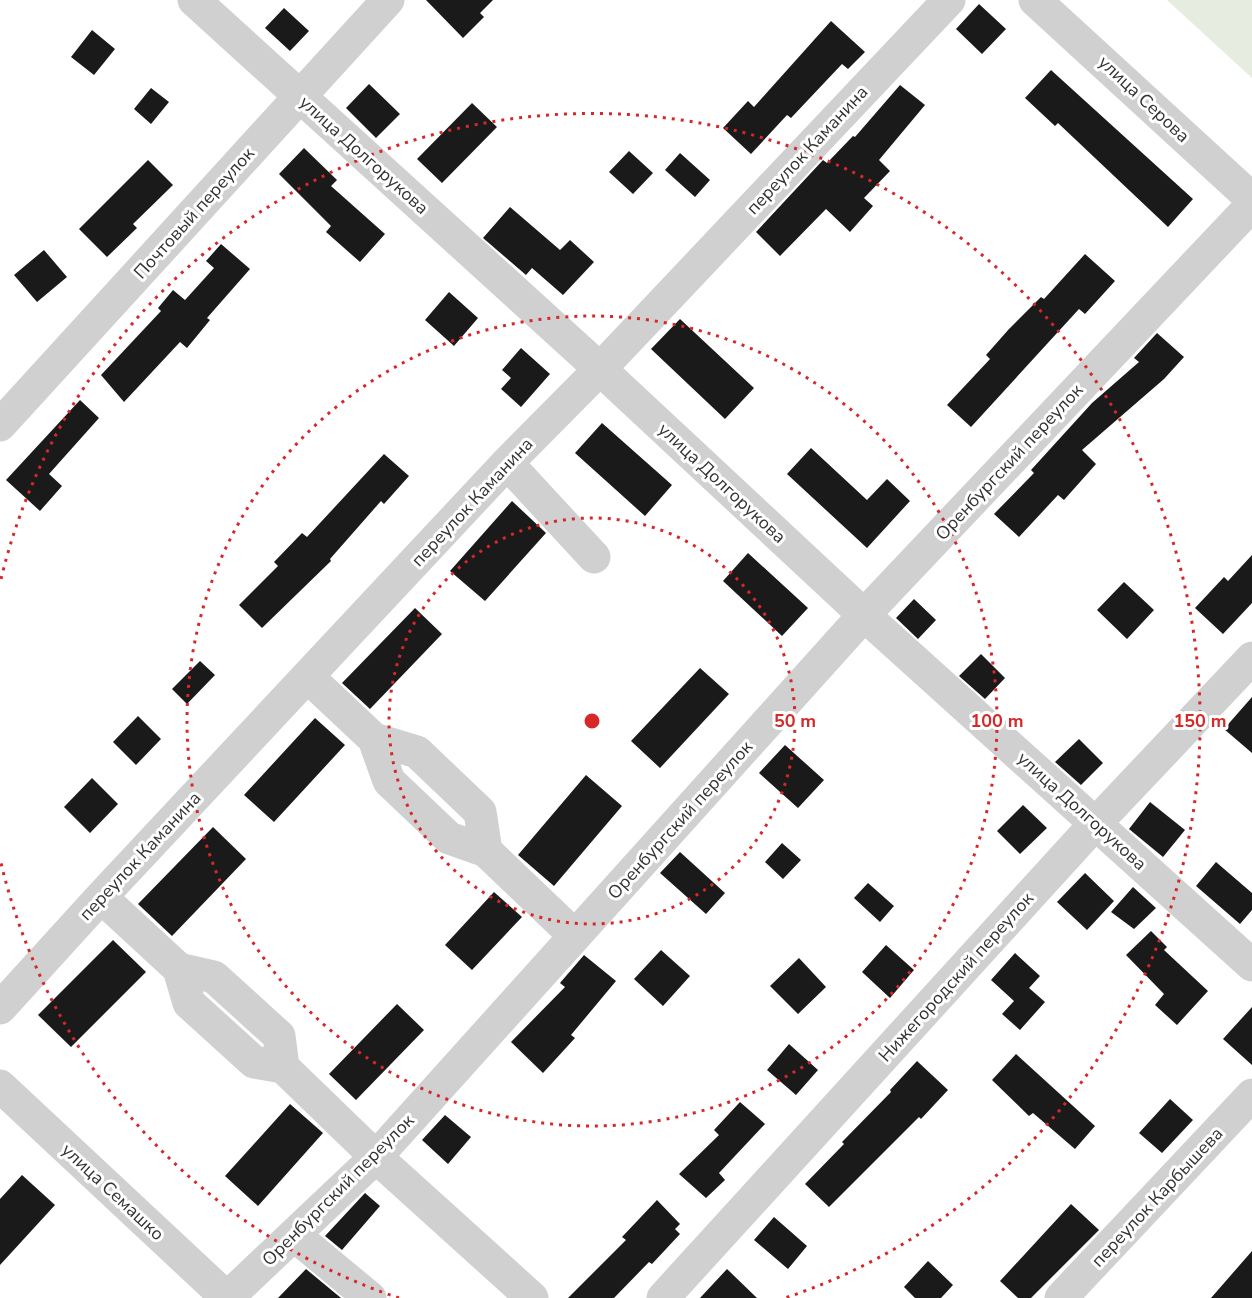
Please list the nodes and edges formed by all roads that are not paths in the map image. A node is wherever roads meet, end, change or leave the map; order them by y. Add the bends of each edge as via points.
1 (194, 0) edge
2 (388, 0) edge
3 (949, 0) edge
4 (1035, 0) edge
5 (300, 96) junction
6 (1252, 199) edge
7 (1252, 205) edge
8 (600, 369) junction
9 (0, 425) edge
10 (507, 463) junction
11 (594, 557) dead end
12 (864, 615) junction
13 (1252, 658) edge
14 (308, 677) junction
15 (1096, 823) junction
16 (101, 897) junction
17 (575, 936) junction
18 (1252, 965) edge
19 (0, 1008) edge
20 (0, 1086) edge
21 (1252, 1095) edge
22 (376, 1157) junction
23 (294, 1235) junction
24 (227, 1298) edge
25 (370, 1298) edge
26 (532, 1298) edge
27 (663, 1298) edge
28 (1061, 1298) edge

1 - 5 street, улица Долгорукова
2 - 5 street, Почтовый переулок
3 - 8 street, переулок Каманина
4 - 6 street, улица Серова
5 - 8 street, улица Долгорукова
5 - 9 street, Почтовый переулок
7 - 12 street, Оренбургский переулок
8 - 10 street, переулок Каманина
8 - 12 street, улица Долгорукова
10 - 11 street
10 - 14 street, переулок Каманина
12 - 15 street, улица Долгорукова
12 - 17 street, Оренбургский переулок
13 - 15 street, Нижегородский переулок
14 - 16 street, переулок Каманина
14 - 17 street via 374,739 389,781 449,838 486,851
15 - 18 street, улица Долгорукова
15 - 27 street, Нижегородский переулок
16 - 19 street, переулок Каманина
16 - 22 street via 179,969 189,1003 254,1062 283,1067
17 - 22 street, Оренбургский переулок
20 - 24 street, улица Семашко
21 - 28 street, переулок Карбышева
22 - 23 street, Оренбургский переулок
22 - 26 street
23 - 24 street, Оренбургский переулок
23 - 25 street

